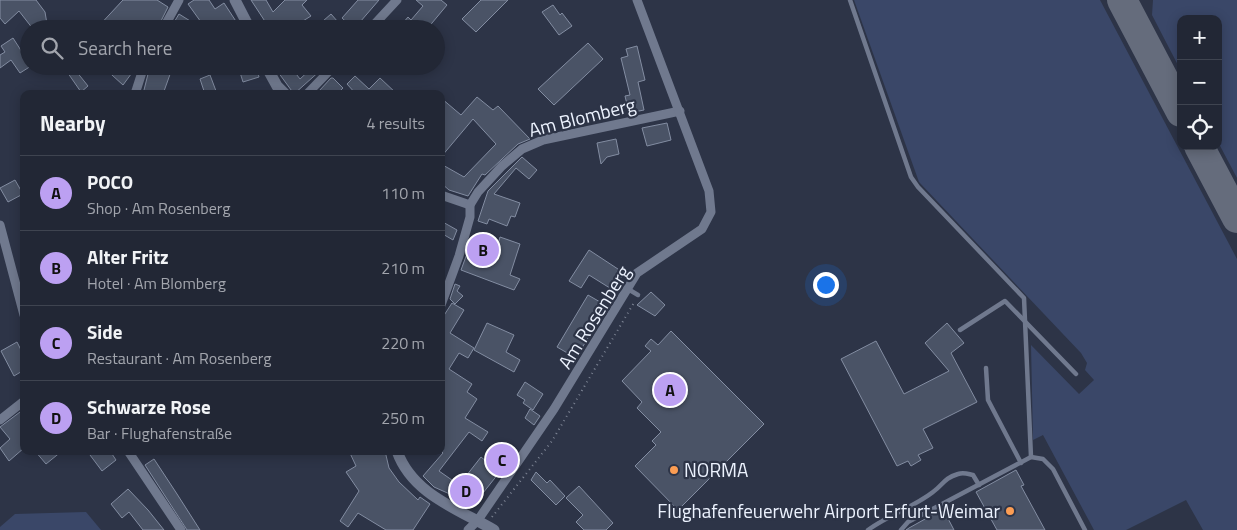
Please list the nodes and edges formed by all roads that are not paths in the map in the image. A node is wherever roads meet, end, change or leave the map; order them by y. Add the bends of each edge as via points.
1 (179, 0) edge
2 (235, 0) edge
3 (397, 0) edge
4 (637, 0) edge
5 (850, 0) edge
6 (168, 20) edge
7 (245, 20) edge
8 (378, 20) edge
9 (141, 75) edge
10 (271, 75) edge
11 (325, 75) edge
12 (136, 90) edge
13 (281, 90) edge
14 (311, 90) edge
15 (680, 111) junction
16 (445, 196) edge
17 (470, 205) junction
18 (0, 225) edge
19 (20, 286) edge
20 (628, 288) junction
21 (445, 294) edge
22 (638, 295) road end
23 (1024, 321) junction
24 (960, 330) dead end
25 (986, 368) dead end
26 (1076, 374) dead end
27 (20, 403) edge
28 (0, 420) edge
29 (131, 455) edge
30 (399, 455) edge
31 (1031, 457) junction
32 (1021, 463) junction
33 (979, 485) junction
34 (478, 520) junction
35 (181, 530) edge
36 (468, 530) edge
37 (494, 530) edge
38 (868, 530) edge
39 (901, 530) edge
40 (1085, 530) edge

1 - 6 street
2 - 7 street
3 - 8 street
4 - 15 street, Am Rosenberg
5 - 23 lane via 911,177 1024,298
9 - 12 street
10 - 13 street
11 - 14 street
15 - 17 street, Am Blomberg via 543,140 522,149 484,185
15 - 20 street, Am Rosenberg via 709,191 711,215 702,229 637,273
16 - 17 street
17 - 21 street, Am Blomberg via 470,217
18 - 19 street
20 - 22 lane
20 - 34 street, Am Rosenberg via 554,409
23 - 24 lane via 1006,301
23 - 26 lane
23 - 31 lane
25 - 32 lane via 988,400
27 - 28 street
29 - 35 street
30 - 34 street via 407,471 431,495
31 - 32 lane
31 - 40 lane via 1043,459 1053,469
32 - 33 lane
33 - 38 lane via 973,475 956,474 941,483 932,494 884,518
33 - 39 lane via 908,522
34 - 36 street, Am Rosenberg
34 - 37 street

